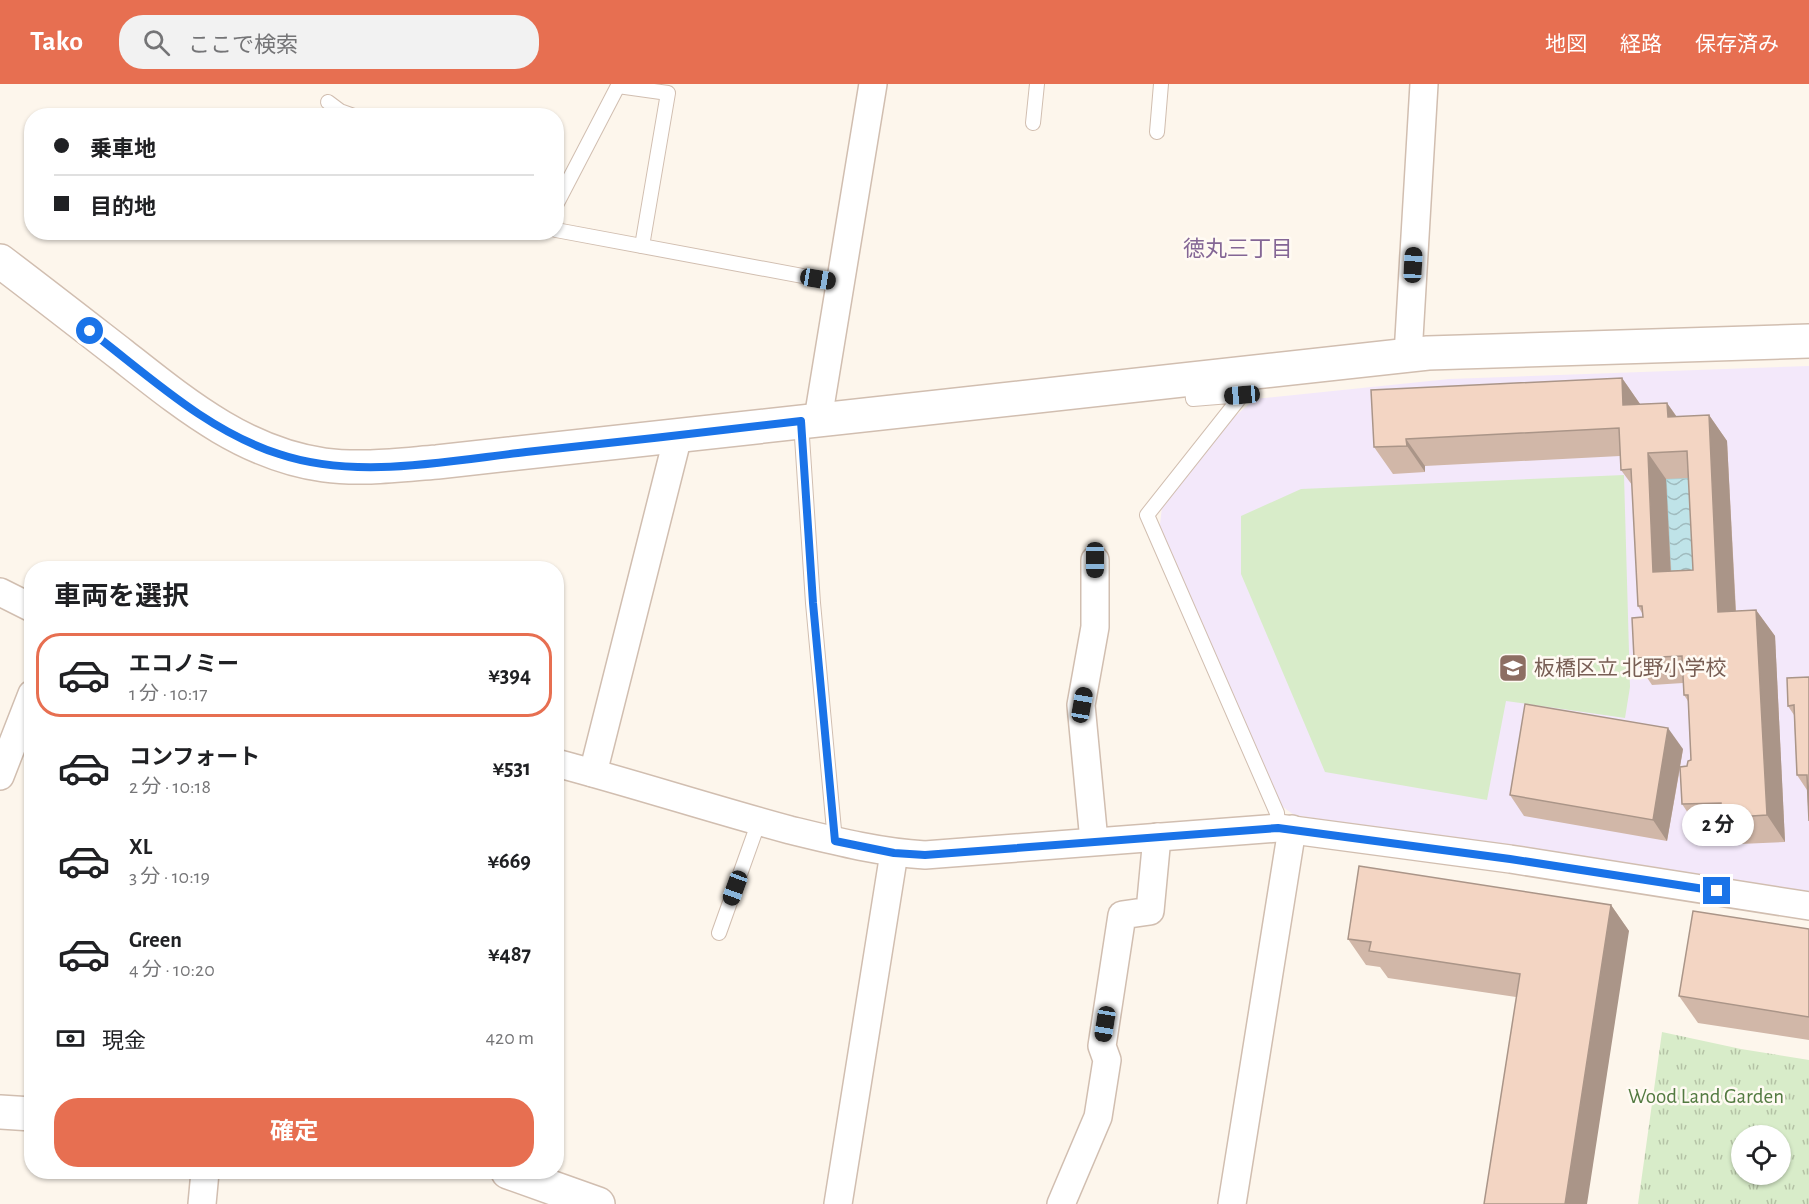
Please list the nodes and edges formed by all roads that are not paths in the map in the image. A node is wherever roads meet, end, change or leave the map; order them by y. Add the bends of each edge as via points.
1 (873, 84) edge
2 (1037, 84) edge
3 (1161, 84) edge
4 (1424, 84) edge
5 (619, 85) edge
6 (328, 102) dead end
7 (336, 108) edge
8 (1033, 123) dead end
9 (1157, 132) dead end
10 (564, 182) edge
11 (564, 231) edge
12 (642, 246) junction
13 (0, 261) edge
14 (840, 283) junction
15 (1809, 341) edge
16 (1408, 356) junction
17 (1191, 379) junction
18 (809, 420) junction
19 (678, 436) junction
20 (1095, 560) dead end
21 (0, 592) edge
22 (24, 604) edge
23 (24, 712) edge
24 (3, 759) edge
25 (564, 765) edge
26 (593, 773) junction
27 (759, 821) junction
28 (1285, 829) junction
29 (1157, 837) junction
30 (835, 841) junction
31 (1094, 841) junction
32 (894, 853) junction
33 (1809, 906) edge
34 (718, 933) dead end
35 (0, 1112) edge
36 (24, 1114) edge
37 (205, 1179) edge
38 (528, 1179) edge
39 (202, 1204) edge
40 (598, 1204) edge
41 (838, 1204) edge
42 (1061, 1204) edge
43 (1232, 1204) edge

1 - 14 street
2 - 8 lane
3 - 9 lane
4 - 16 street
5 - 10 lane
5 - 12 lane via 668,93
6 - 7 lane
11 - 12 lane
12 - 14 lane
13 - 19 street via 199,415 279,454 322,465 364,468
14 - 18 street
15 - 16 street
16 - 17 street
17 - 18 street
17 - 28 lane via 1193,399 1242,395 1147,515
18 - 19 street
18 - 30 lane via 813,603
19 - 26 street
20 - 31 street via 1095,627 1082,705
21 - 22 street
23 - 24 street
25 - 26 street
26 - 27 street
27 - 30 street
27 - 34 lane
28 - 29 street
28 - 33 street via 1510,859
28 - 43 street
29 - 31 street
29 - 42 street via 1150,911 1122,915 1102,1046 1107,1060 1098,1117
30 - 32 street
31 - 32 street via 925,855
32 - 41 street
35 - 36 street
37 - 39 street
38 - 40 street

